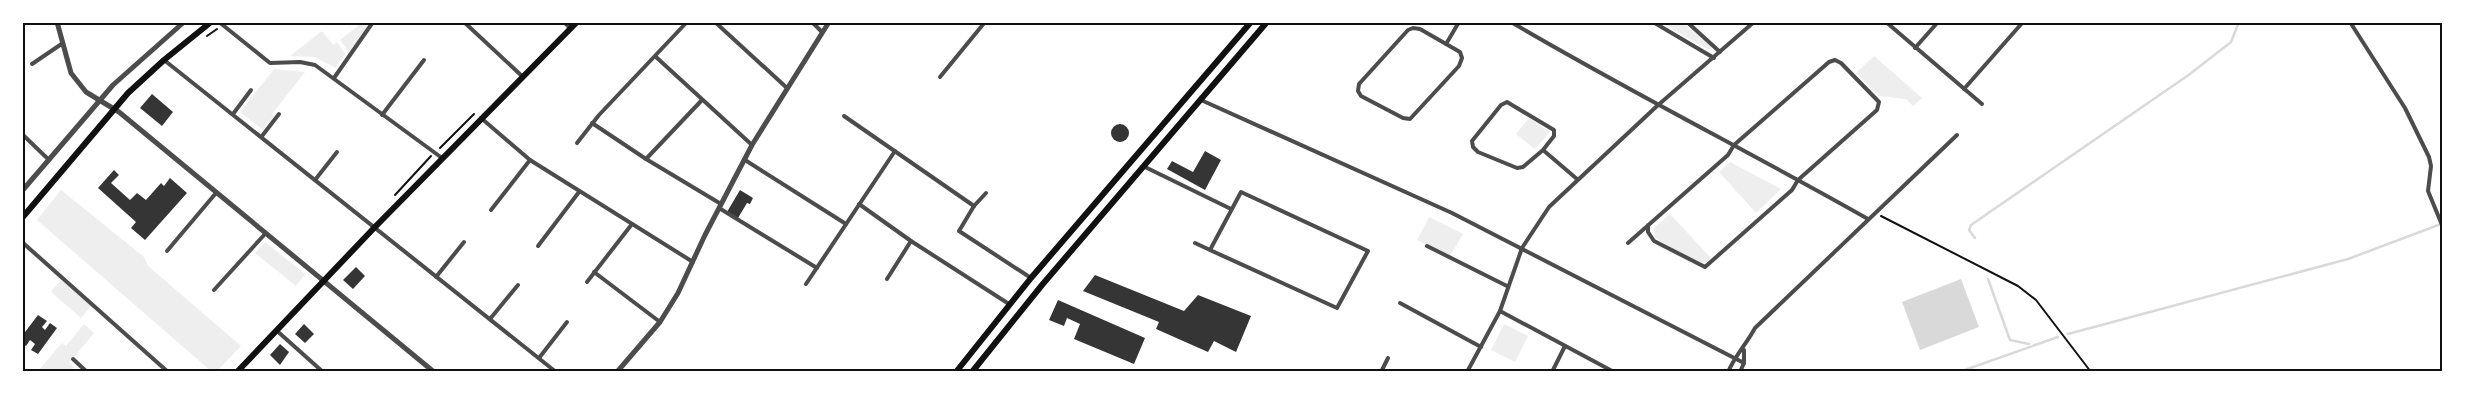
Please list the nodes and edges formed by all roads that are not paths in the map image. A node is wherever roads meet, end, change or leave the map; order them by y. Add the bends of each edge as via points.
1 (184, 22) edge
2 (211, 22) edge
3 (219, 22) edge
4 (373, 22) edge
5 (464, 22) edge
6 (564, 22) edge
7 (577, 22) edge
8 (686, 22) edge
9 (715, 22) edge
10 (812, 22) edge
11 (829, 22) edge
12 (985, 22) edge
13 (1251, 22) edge
14 (1267, 22) edge
15 (1459, 22) edge
16 (1653, 22) edge
17 (1688, 22) edge
18 (1754, 22) edge
19 (1886, 22) edge
20 (1938, 22) edge
21 (2024, 22) edge
22 (2350, 22) edge
23 (1513, 23) edge
24 (59, 24) edge
25 (571, 29) junction
26 (822, 32) junction
27 (63, 43) junction
28 (1446, 44) junction
29 (1916, 48) junction
30 (1720, 52) junction
31 (656, 57) junction
32 (1714, 58) junction
33 (164, 60) junction
34 (424, 60) dead end
35 (32, 64) dead end
36 (523, 77) junction
37 (334, 78) junction
38 (940, 78) dead end
39 (787, 88) junction
40 (1964, 88) junction
41 (251, 90) dead end
42 (99, 100) junction
43 (702, 100) junction
44 (1201, 100) junction
45 (1982, 104) dead end
46 (1657, 106) junction
47 (115, 110) junction
48 (234, 114) junction
49 (279, 114) dead end
50 (382, 115) junction
51 (844, 116) dead end
52 (481, 118) junction
53 (592, 123) junction
54 (22, 134) edge
55 (1957, 135) dead end
56 (262, 136) junction
57 (577, 143) dead end
58 (752, 145) junction
59 (1734, 145) junction
60 (1543, 150) junction
61 (895, 151) junction
62 (337, 152) dead end
63 (442, 158) junction
64 (48, 159) junction
65 (646, 159) junction
66 (530, 160) junction
67 (745, 160) junction
68 (1145, 167) junction
69 (1577, 179) junction
70 (315, 180) junction
71 (1798, 180) junction
72 (22, 191) edge
73 (579, 192) junction
74 (986, 193) dead end
75 (216, 194) junction
76 (859, 204) junction
77 (720, 206) junction
78 (974, 206) junction
79 (1231, 209) junction
80 (491, 210) dead end
81 (22, 218) edge
82 (1868, 219) junction
83 (632, 224) junction
84 (846, 224) junction
85 (1648, 225) junction
86 (2442, 225) edge
87 (374, 228) junction
88 (265, 234) junction
89 (911, 241) junction
90 (22, 242) edge
91 (464, 242) dead end
92 (1195, 243) dead end
93 (1628, 243) dead end
94 (538, 246) dead end
95 (1427, 246) dead end
96 (1522, 248) junction
97 (1210, 250) junction
98 (167, 251) dead end
99 (693, 262) junction
100 (816, 268) junction
101 (594, 272) junction
102 (436, 277) junction
103 (1031, 278) junction
104 (887, 279) dead end
105 (323, 281) junction
106 (587, 282) dead end
107 (806, 284) dead end
108 (518, 285) dead end
109 (1507, 286) junction
110 (214, 290) dead end
111 (1400, 303) dead end
112 (1009, 304) junction
113 (1500, 311) junction
114 (490, 319) junction
115 (567, 322) dead end
116 (660, 322) junction
117 (276, 330) junction
118 (1566, 346) junction
119 (1481, 347) junction
120 (1744, 349) junction
121 (539, 358) junction
122 (1388, 358) dead end
123 (1734, 358) junction
124 (72, 359) dead end
125 (1744, 363) junction
126 (238, 371) edge
127 (87, 372) edge
128 (168, 372) edge
129 (323, 372) edge
130 (434, 372) edge
131 (556, 372) edge
132 (617, 372) edge
133 (956, 372) edge
134 (972, 372) edge
135 (1381, 372) edge
136 (1468, 372) edge
137 (1552, 372) edge
138 (1614, 372) edge
139 (1728, 372) edge
140 (1740, 372) edge

1 - 42 street
2 - 33 main road
3 - 37 street via 270,62 300,62 315,66
4 - 37 street
5 - 36 street
6 - 25 street
7 - 25 main road
8 - 31 street
9 - 39 street
10 - 26 street
11 - 26 street
12 - 38 street
13 - 103 main road
14 - 44 main road
15 - 28 street
16 - 32 street
17 - 30 street
18 - 30 street
19 - 29 street
20 - 29 street
21 - 40 street
22 - 86 street via 2405,108 2429,157 2428,191
23 - 46 street
24 - 27 street
25 - 36 main road
26 - 39 street
27 - 35 street
27 - 42 street via 71,73 86,92
28 - 28 street via 1420,29 1408,30 1360,84 1358,91 1361,96 1410,119 1459,66 1460,52
29 - 40 street
30 - 32 street
31 - 43 street
31 - 53 street
32 - 46 street
33 - 47 main road via 128,93
33 - 48 street
34 - 50 street
36 - 52 main road
37 - 50 street
39 - 58 street
40 - 45 street
41 - 48 street
42 - 47 street
42 - 64 street
43 - 58 street
43 - 65 street
44 - 68 main road
44 - 96 street via 1452,212
46 - 59 street
46 - 69 street
47 - 75 street
47 - 81 main road
48 - 56 street
49 - 56 street
50 - 63 street
51 - 61 street
52 - 63 main road
52 - 66 street
53 - 57 street
53 - 65 street
54 - 64 street
55 - 82 street
56 - 70 street
58 - 67 street
59 - 71 street
59 - 71 street via 1829,62 1841,63 1879,102 1877,110
59 - 85 street via 1728,155
60 - 60 street via 1554,136 1554,130 1508,102 1501,105 1472,141 1478,152 1512,168 1523,167
60 - 69 street
61 - 76 street
61 - 78 street
62 - 70 street
63 - 87 main road
64 - 72 street
65 - 77 street
66 - 73 street
66 - 80 street
67 - 77 street
67 - 84 street
68 - 79 street
68 - 134 main road
69 - 96 street via 1549,207
70 - 87 street
71 - 82 street
71 - 85 street via 1792,190 1706,268 1654,241
73 - 83 street
73 - 94 street
74 - 78 street
75 - 88 street
75 - 98 street
76 - 84 street
76 - 89 street
77 - 99 street
77 - 100 street
78 - 103 street via 960,230
79 - 97 street
79 - 97 street via 1241,192 1368,251 1337,308
82 - 120 street via 1755,328
83 - 99 street
83 - 101 street
84 - 100 street
85 - 93 street
87 - 102 street
87 - 105 main road
88 - 105 street
88 - 110 street
89 - 104 street
89 - 112 street
90 - 128 street
91 - 102 street
92 - 97 street
95 - 109 street
96 - 109 street
96 - 123 street
99 - 116 street
100 - 107 street
101 - 106 street
101 - 116 street
102 - 114 street
103 - 112 main road
105 - 117 main road
105 - 130 street
108 - 114 street
109 - 113 street
111 - 119 street
112 - 133 main road
113 - 118 street
113 - 119 street
114 - 121 street
115 - 121 street
116 - 132 street
117 - 126 main road
117 - 129 street
118 - 137 street
118 - 138 street
119 - 136 street
120 - 123 street
120 - 125 street
121 - 131 street
122 - 135 street
123 - 125 street
123 - 139 street
124 - 127 street
125 - 140 street

